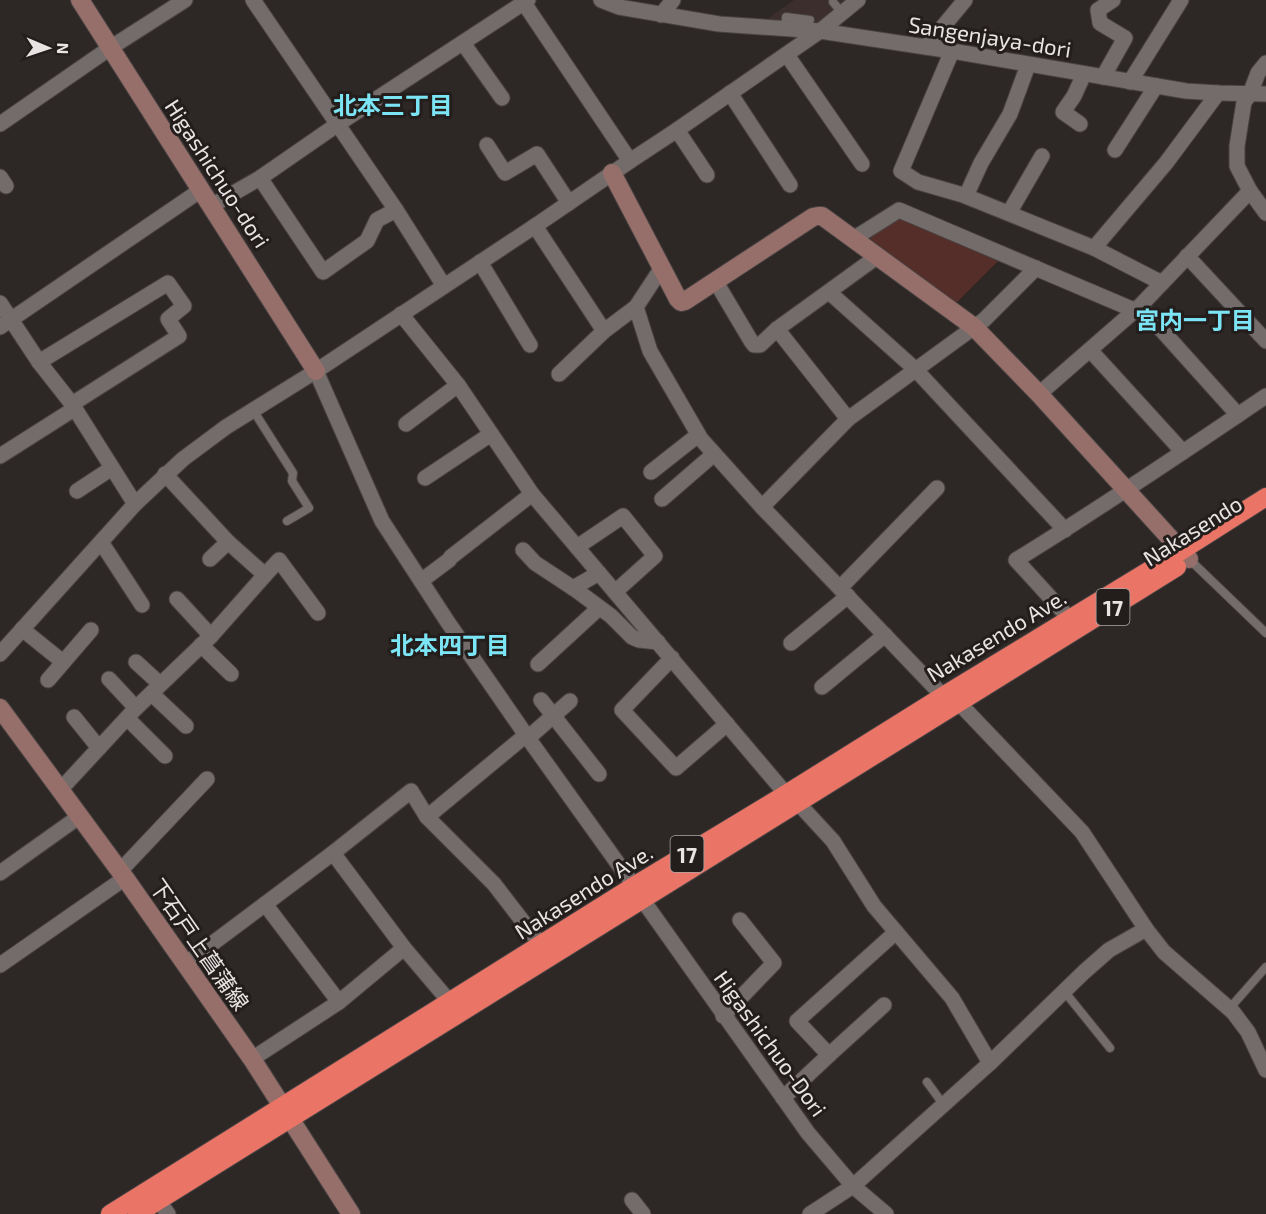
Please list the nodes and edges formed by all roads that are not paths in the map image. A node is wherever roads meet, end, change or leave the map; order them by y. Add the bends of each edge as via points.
1 (185, 0) edge
2 (253, 0) edge
3 (601, 0) edge
4 (673, 0) edge
5 (858, 0) edge
6 (965, 0) edge
7 (1113, 0) edge
8 (1181, 0) edge
9 (526, 2) edge
10 (88, 3) edge
11 (661, 15) junction
12 (815, 26) junction
13 (463, 43) junction
14 (926, 47) junction
15 (110, 48) junction
16 (952, 51) junction
17 (787, 54) junction
18 (1266, 63) edge
19 (1028, 65) junction
20 (1084, 74) junction
21 (1103, 77) junction
22 (1130, 81) junction
23 (1156, 86) junction
24 (730, 93) junction
25 (1218, 93) junction
26 (1250, 94) junction
27 (1266, 94) edge
28 (502, 98) dead end
29 (0, 124) edge
30 (338, 124) junction
31 (1080, 124) dead end
32 (677, 130) junction
33 (487, 145) dead end
34 (1115, 150) dead end
35 (1042, 156) dead end
36 (630, 160) junction
37 (862, 164) dead end
38 (612, 173) junction
39 (708, 175) dead end
40 (260, 178) junction
41 (790, 185) dead end
42 (201, 190) junction
43 (1250, 191) junction
44 (966, 196) junction
45 (569, 202) junction
46 (211, 206) junction
47 (1264, 207) edge
48 (396, 210) junction
49 (1009, 213) junction
50 (535, 226) junction
51 (853, 239) junction
52 (1094, 248) junction
53 (878, 256) junction
54 (1187, 256) junction
55 (480, 262) junction
56 (661, 268) junction
57 (1036, 268) junction
58 (716, 282) junction
59 (1162, 283) junction
60 (444, 286) junction
61 (828, 292) junction
62 (0, 303) edge
63 (636, 307) junction
64 (1137, 308) junction
65 (401, 314) junction
66 (5, 323) edge
67 (974, 327) junction
68 (777, 329) junction
69 (604, 331) junction
70 (1266, 341) edge
71 (530, 345) dead end
72 (1090, 350) junction
73 (39, 362) junction
74 (915, 369) junction
75 (316, 371) junction
76 (559, 375) dead end
77 (458, 385) junction
78 (1039, 394) junction
79 (1266, 396) edge
80 (73, 406) junction
81 (253, 410) junction
82 (1238, 415) junction
83 (848, 419) junction
84 (406, 424) dead end
85 (491, 434) junction
86 (698, 435) junction
87 (1183, 452) junction
88 (714, 454) junction
89 (0, 456) edge
90 (112, 468) junction
91 (651, 472) dead end
92 (165, 474) junction
93 (425, 478) dead end
94 (937, 488) dead end
95 (1126, 490) junction
96 (77, 491) dead end
97 (532, 494) junction
98 (1266, 497) edge
99 (662, 499) dead end
100 (135, 504) junction
101 (762, 507) junction
102 (1266, 511) edge
103 (287, 521) dead end
104 (1065, 530) junction
105 (101, 542) junction
106 (228, 542) junction
107 (577, 547) junction
108 (523, 550) dead end
109 (1185, 555) junction
110 (210, 559) dead end
111 (599, 573) junction
112 (264, 575) junction
113 (421, 581) junction
114 (573, 588) junction
115 (615, 592) junction
116 (844, 592) junction
117 (177, 599) dead end
118 (142, 605) dead end
119 (599, 608) junction
120 (318, 613) dead end
121 (1069, 618) junction
122 (22, 629) junction
123 (91, 630) dead end
124 (1266, 633) edge
125 (885, 635) junction
126 (206, 641) junction
127 (658, 642) junction
128 (791, 643) dead end
129 (0, 654) edge
130 (672, 658) junction
131 (63, 662) junction
132 (136, 662) dead end
133 (538, 664) dead end
134 (231, 674) dead end
135 (108, 679) dead end
136 (48, 680) dead end
137 (822, 687) dead end
138 (156, 689) junction
139 (951, 699) junction
140 (541, 700) dead end
141 (570, 701) dead end
142 (0, 708) edge
143 (132, 713) junction
144 (554, 716) junction
145 (74, 717) dead end
146 (727, 724) junction
147 (186, 726) dead end
148 (527, 736) junction
149 (99, 748) junction
150 (165, 756) dead end
151 (599, 774) dead end
152 (207, 779) dead end
153 (61, 789) junction
154 (792, 799) junction
155 (80, 816) junction
156 (427, 817) junction
157 (333, 853) junction
158 (0, 873) edge
159 (123, 875) junction
160 (638, 893) junction
161 (265, 904) junction
162 (740, 920) dead end
163 (1146, 929) junction
164 (896, 932) junction
165 (541, 945) junction
166 (404, 948) junction
167 (185, 964) junction
168 (0, 965) edge
169 (1266, 967) edge
170 (1064, 991) junction
171 (449, 1001) junction
172 (339, 1002) junction
173 (884, 1005) dead end
174 (1229, 1009) junction
175 (723, 1016) junction
176 (1110, 1047) dead end
177 (829, 1055) junction
178 (252, 1059) junction
179 (990, 1063) junction
180 (1266, 1070) edge
181 (927, 1082) dead end
182 (783, 1098) junction
183 (943, 1104) junction
184 (286, 1113) junction
185 (853, 1186) junction
186 (632, 1200) dead end
187 (164, 1207) edge
188 (110, 1214) edge
189 (137, 1214) edge
190 (351, 1214) edge
191 (643, 1214) edge
192 (810, 1214) edge
193 (886, 1214) edge

1 - 15 street
2 - 30 street
3 - 11 street, Sangenjaya-dori
4 - 11 street
5 - 12 street via 838,7
6 - 14 street
7 - 21 street via 1098,10 1101,23 1125,38
8 - 22 street
9 - 13 street
9 - 36 street
10 - 15 street, Higashichuo-dori
11 - 12 street, Sangenjaya-dori via 785,29
12 - 14 street, Sangenjaya-dori
12 - 17 street
13 - 28 street
13 - 30 street
14 - 16 street, Sangenjaya-dori
15 - 29 street
15 - 42 street, Higashichuo-dori
16 - 19 street, Sangenjaya-dori
16 - 44 street via 901,171 918,182
17 - 24 street
17 - 37 street
18 - 26 street
19 - 20 street, Sangenjaya-dori
19 - 44 street via 1010,114
20 - 21 street, Sangenjaya-dori
20 - 31 street via 1063,112
21 - 22 street, Sangenjaya-dori
22 - 23 street, Sangenjaya-dori
23 - 25 street, Sangenjaya-dori
23 - 34 street
24 - 32 street
24 - 41 street
25 - 26 street, Sangenjaya-dori
25 - 52 street via 1166,163
26 - 27 street, Sangenjaya-dori
26 - 43 street via 1244,102 1237,146 1237,166
30 - 40 street
30 - 48 street
32 - 36 street
32 - 39 street
33 - 45 street via 505,173 537,154
35 - 49 street
36 - 38 street
38 - 45 street
38 - 56 street
40 - 46 street
40 - 48 street via 323,272 367,241 377,220
42 - 46 street, Higashichuo-dori
42 - 66 street
43 - 47 street
43 - 54 street
44 - 49 street
45 - 50 street
46 - 75 street, Higashichuo-dori
48 - 60 street
49 - 52 street
50 - 55 street
50 - 69 street
51 - 53 street
51 - 57 street via 899,210
51 - 58 street via 822,216 813,217
52 - 59 street
53 - 61 street
53 - 67 street
54 - 59 street
54 - 70 street
55 - 60 street
55 - 71 street
56 - 58 street via 681,302
56 - 63 street
57 - 64 street
57 - 67 street
58 - 68 street via 754,345 760,345
59 - 64 street
60 - 65 street
61 - 68 street
61 - 74 street
62 - 66 street
63 - 69 street
63 - 86 street via 651,351
64 - 72 street
64 - 82 street
65 - 75 street
65 - 77 street
66 - 73 street
67 - 74 street
67 - 78 street
68 - 83 street
69 - 76 street
72 - 78 street
72 - 87 street
73 - 80 street
73 - 80 street via 168,283 184,306 168,319 179,336
74 - 83 street
74 - 104 street
75 - 81 street
75 - 113 street, Higashichuo-Dori via 382,522
77 - 84 street
77 - 85 street
78 - 95 street
79 - 82 street
80 - 89 street
80 - 90 street
81 - 92 street
81 - 103 lane via 294,473 292,481 309,508
82 - 87 street
83 - 101 street
85 - 93 street
85 - 97 street
86 - 88 street
86 - 91 street
87 - 95 street
88 - 99 street
88 - 101 street
90 - 96 street
90 - 100 street
92 - 100 street
92 - 106 street
94 - 116 street
95 - 104 street
95 - 109 street
97 - 107 street
97 - 113 street
98 - 109 highway, Nakasendo Ave. / 17
100 - 105 street
101 - 116 street
102 - 109 highway, Nakasendo / 17
104 - 121 street via 1016,560
105 - 118 street
105 - 122 street
106 - 110 street
106 - 112 street
107 - 111 street
107 - 115 street via 623,516 655,556
108 - 114 street via 535,564
109 - 121 highway, Nakasendo Ave. / 17
109 - 124 lane
109 - 139 highway, Nakasendo / 17
111 - 114 street
111 - 115 street
112 - 120 street via 279,560
112 - 126 street
113 - 148 street, Higashichuo-Dori
114 - 119 street
115 - 127 street
116 - 125 street
116 - 128 street
117 - 126 street
119 - 127 street via 632,637
119 - 133 street
121 - 139 highway, Nakasendo Ave. / 17
122 - 129 street
122 - 131 street
123 - 131 street
125 - 137 street
125 - 139 street
126 - 134 street
126 - 138 street
127 - 130 street
130 - 146 street
130 - 146 street via 622,710 676,768
131 - 136 street
132 - 138 street
135 - 143 street
138 - 143 street
138 - 147 street
139 - 154 highway, Nakasendo Ave. / 17
139 - 163 street via 1082,832
140 - 144 street
141 - 144 street
142 - 153 street, 下石戸上菖蒲線
143 - 149 street
143 - 150 street
144 - 148 street
144 - 151 street
145 - 149 street
146 - 154 street
148 - 156 street
148 - 160 street, Higashichuo-Dori
149 - 153 street
152 - 159 street
153 - 155 street, 下石戸上菖蒲線
154 - 160 highway, Nakasendo Ave. / 17
154 - 164 street via 833,841 874,906
155 - 158 street
155 - 159 street, 下石戸上菖蒲線
156 - 157 street via 411,791
156 - 165 street via 494,884
157 - 161 street
157 - 166 street
159 - 167 street, 下石戸上菖蒲線
159 - 168 street
160 - 165 highway, Nakasendo Ave. / 17
160 - 175 street, Higashichuo-Dori
160 - 184 highway, Nakasendo Ave. / 17
161 - 167 street
161 - 172 street
162 - 175 street via 774,963
163 - 170 street via 1109,950
163 - 174 street via 1164,952
164 - 177 street via 797,1021
164 - 179 street via 952,998
165 - 171 highway, Nakasendo Ave. / 17
166 - 171 street
166 - 172 street
167 - 178 street, 下石戸上菖蒲線
169 - 174 lane
170 - 176 lane
170 - 179 street
171 - 184 highway, Nakasendo Ave. / 17
172 - 178 street
173 - 177 street
174 - 180 street via 1248,1032
175 - 182 street, Higashichuo-Dori
177 - 182 street
178 - 184 street, 下石戸上菖蒲線
179 - 183 street
181 - 183 lane
182 - 185 street, Higashichuo-Dori
183 - 185 street
184 - 187 highway, Nakasendo Ave. / 17
184 - 188 highway, Nakasendo Ave. / 17
184 - 190 street, 下石戸上菖蒲線
185 - 192 street
185 - 193 street, Higashichuo-Dori
186 - 191 street
187 - 189 highway, Nakasendo Ave. / 17

